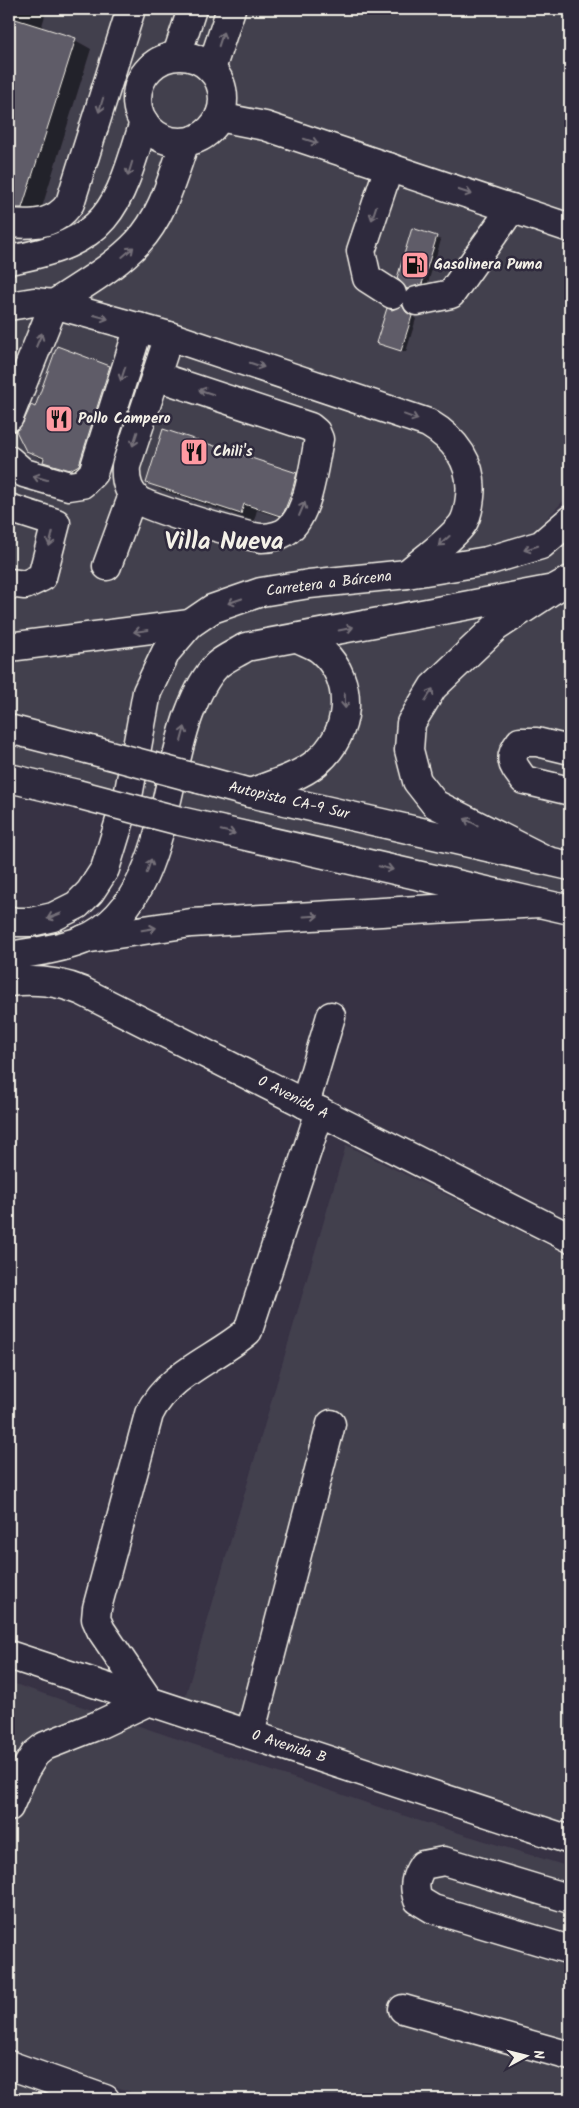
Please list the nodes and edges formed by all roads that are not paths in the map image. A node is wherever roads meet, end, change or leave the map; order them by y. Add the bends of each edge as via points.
1 (131, 9) edge
2 (192, 9) edge
3 (230, 9) edge
4 (177, 56) junction
5 (211, 69) junction
6 (110, 75) junction
7 (140, 83) junction
8 (219, 117) junction
9 (144, 122) junction
10 (185, 142) junction
11 (388, 167) junction
12 (512, 208) junction
13 (9, 223) edge
14 (570, 228) edge
15 (9, 260) edge
16 (54, 304) junction
17 (9, 306) edge
18 (138, 327) junction
19 (169, 336) junction
20 (17, 374) edge
21 (156, 376) junction
22 (9, 418) edge
23 (9, 460) edge
24 (133, 495) junction
25 (9, 508) edge
26 (570, 520) edge
27 (107, 566) dead end
28 (406, 574) junction
29 (9, 583) edge
30 (566, 584) edge
31 (190, 624) junction
32 (298, 638) junction
33 (9, 647) edge
34 (15, 728) edge
35 (570, 750) edge
36 (9, 778) edge
37 (9, 790) edge
38 (65, 791) junction
39 (570, 791) edge
40 (250, 793) junction
41 (558, 863) edge
42 (539, 903) junction
43 (570, 910) edge
44 (10, 921) edge
45 (84, 940) junction
46 (9, 956) edge
47 (9, 982) edge
48 (331, 1016) dead end
49 (312, 1108) junction
50 (570, 1238) edge
51 (331, 1424) dead end
52 (9, 1654) edge
53 (149, 1701) junction
54 (250, 1734) junction
55 (9, 1807) edge
56 (570, 1840) edge
57 (570, 1899) edge
58 (570, 1950) edge
59 (403, 2009) dead end
60 (570, 2056) edge
61 (9, 2065) edge
62 (105, 2099) edge

1 - 6 main road
2 - 4 main road
5 -> 3 main road
4 - 5 main road via 189,56
4 - 7 main road via 154,64
5 - 8 main road via 219,79 222,91 223,105
6 - 7 main road
6 -> 13 main road via 70,204 62,215 44,222
7 - 9 main road via 137,96
8 - 10 main road via 205,134
8 -> 11 main road via 265,126
9 - 10 main road via 162,138
9 -> 15 main road via 127,180 102,222 70,243
16 -> 10 main road via 139,242 154,220
11 -> 12 main road
11 -> 12 main road via 361,251 367,278 404,297 451,294
12 - 14 main road
16 - 17 main road via 34,302
16 -> 18 main road
20 -> 16 main road
18 - 19 main road
18 -> 23 main road via 93,473 82,484 69,486 24,473
19 - 21 main road
19 -> 28 main road via 373,403 428,423 445,433 467,466 471,486 469,506 462,525
20 - 22 main road
21 -> 24 main road via 126,466 126,481
24 -> 21 main road via 152,507 260,538 271,537 291,528 303,510 319,439 310,427
24 - 27 main road
25 -> 29 main road via 56,523 42,577 25,585
26 -> 28 main road, Carretera a Bárcena via 541,545 487,561
28 -> 31 main road, Carretera a Bárcena via 261,592 212,609
32 -> 30 main road
41 -> 30 main road via 435,804 417,780 408,750 411,724 433,687 496,628
31 -> 33 main road
31 -> 44 main road, Carretera a Bárcena via 166,652 147,692 129,791 106,869 77,905 53,917 31,922
32 -> 40 main road via 321,650 336,668 346,697 344,721 336,740 316,763
45 -> 32 main road via 127,908 148,869 184,728 197,694 217,665 246,648
34 - 40 main road, Autopista CA-9 Sur, bridge
35 - 39 main road via 537,742 520,742 512,753 513,765 524,780
36 - 38 main road
37 - 38 main road
38 -> 42 main road, bridge via 180,821
40 - 41 main road, Autopista CA-9 Sur
42 - 43 main road
45 -> 42 main road via 191,923
45 - 46 main road
47 - 49 main road, 0 Avenida A via 51,981 82,991
48 - 49 main road
49 - 50 main road, 0 Avenida A
49 - 53 main road via 248,1331 194,1367 156,1401 96,1608 101,1630
51 - 54 main road
52 - 53 main road, 0 Avenida B
53 - 54 main road, 0 Avenida B
53 - 55 main road via 45,1746 35,1754 25,1770
54 - 56 main road, 0 Avenida B
57 - 58 main road via 444,1861 423,1865 416,1876 414,1890 418,1900 433,1909
59 - 60 main road
61 - 62 main road

